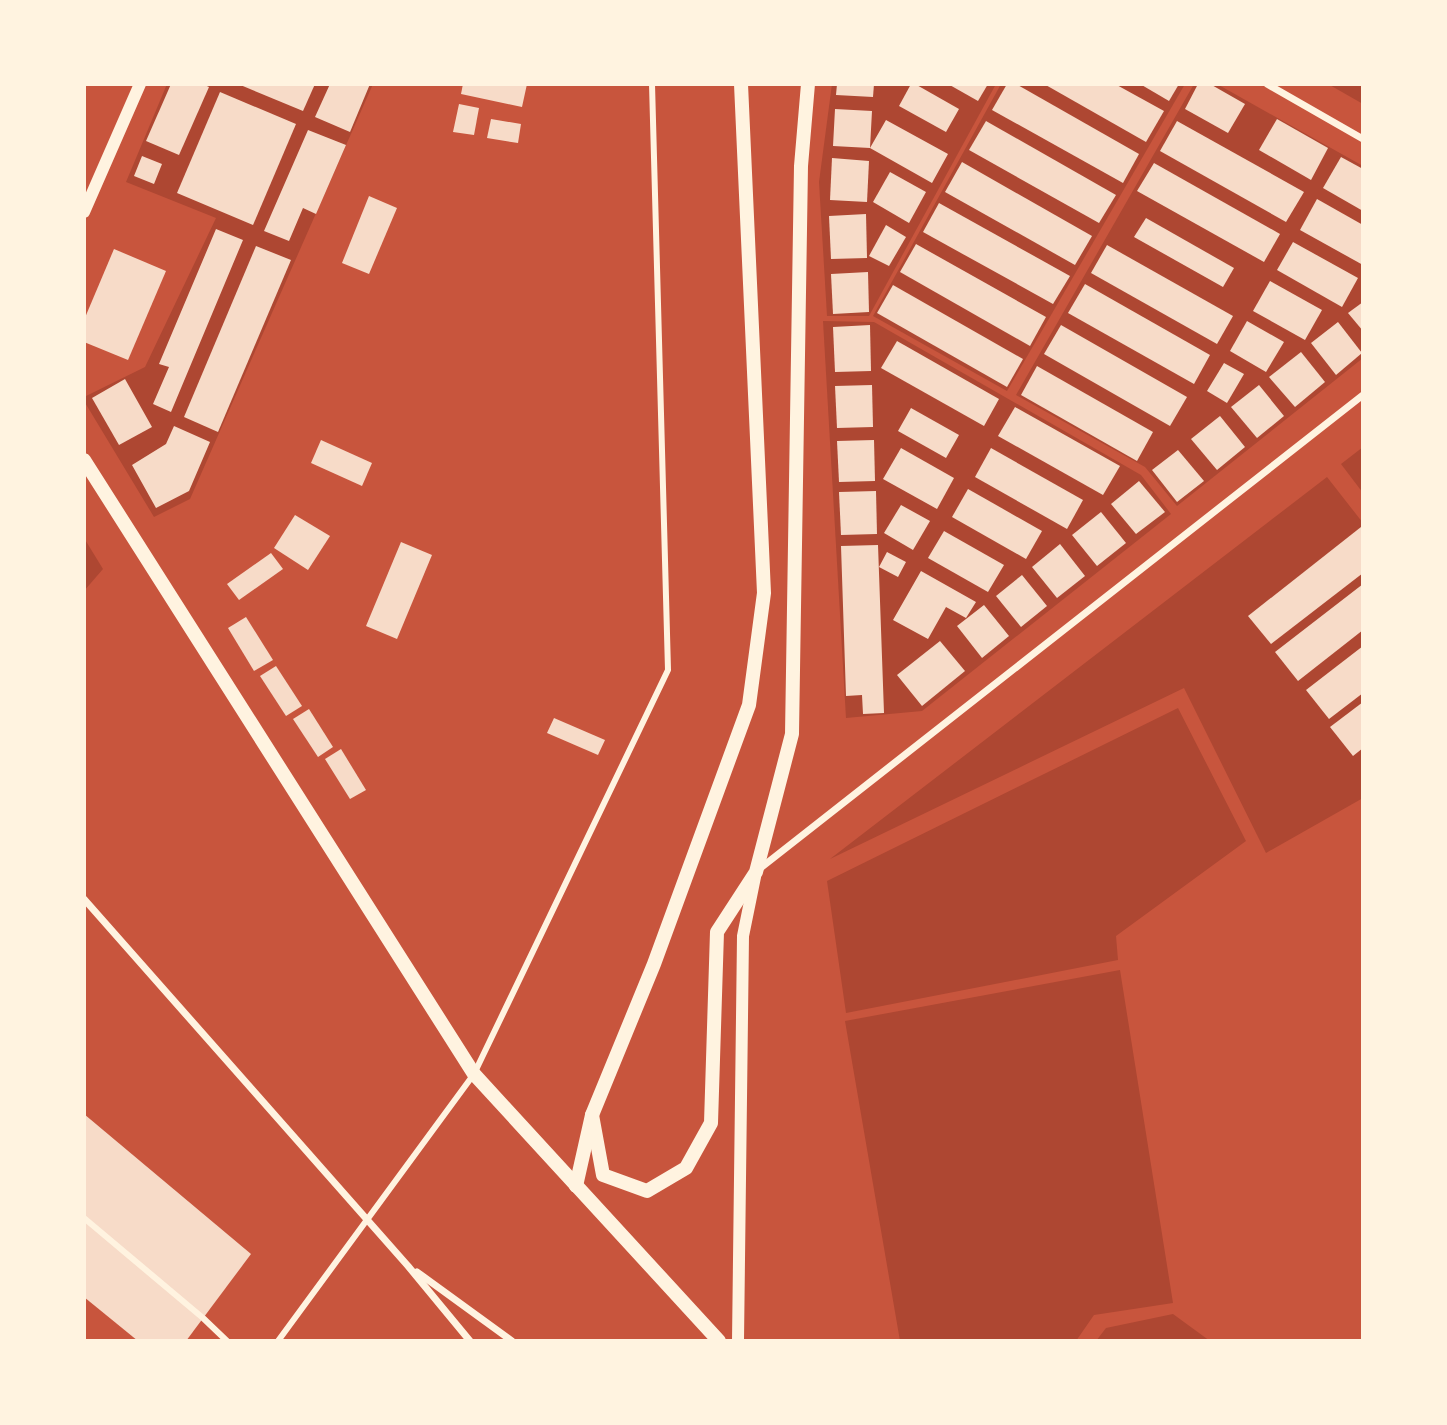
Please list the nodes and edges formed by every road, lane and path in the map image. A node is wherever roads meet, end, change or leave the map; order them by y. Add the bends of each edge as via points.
1 (140, 84) edge
2 (652, 84) edge
3 (741, 84) edge
4 (808, 84) edge
5 (1267, 84) edge
6 (1363, 139) edge
7 (84, 212) edge
8 (1363, 396) edge
9 (84, 460) edge
10 (756, 872) junction
11 (84, 899) edge
12 (474, 1074) junction
13 (592, 1115) junction
14 (576, 1186) junction
15 (84, 1218) edge
16 (367, 1219) junction
17 (408, 1266) junction
18 (227, 1341) edge
19 (278, 1341) edge
20 (470, 1341) edge
21 (512, 1341) edge
22 (719, 1341) edge
23 (738, 1341) edge

1 - 7 street
2 - 12 street via 668,670
3 - 13 main road via 764,593 748,705 654,964
4 - 10 main road via 801,166 792,734
5 - 6 street
8 - 10 street
9 - 12 main road
10 - 13 main road via 717,932 710,1123 686,1168 647,1191 603,1175
10 - 23 street via 743,936
11 - 16 street
12 - 14 main road
12 - 16 street
13 - 14 main road
14 - 22 main road
15 - 18 street
16 - 17 street
16 - 19 street
17 - 20 street
17 - 21 street

